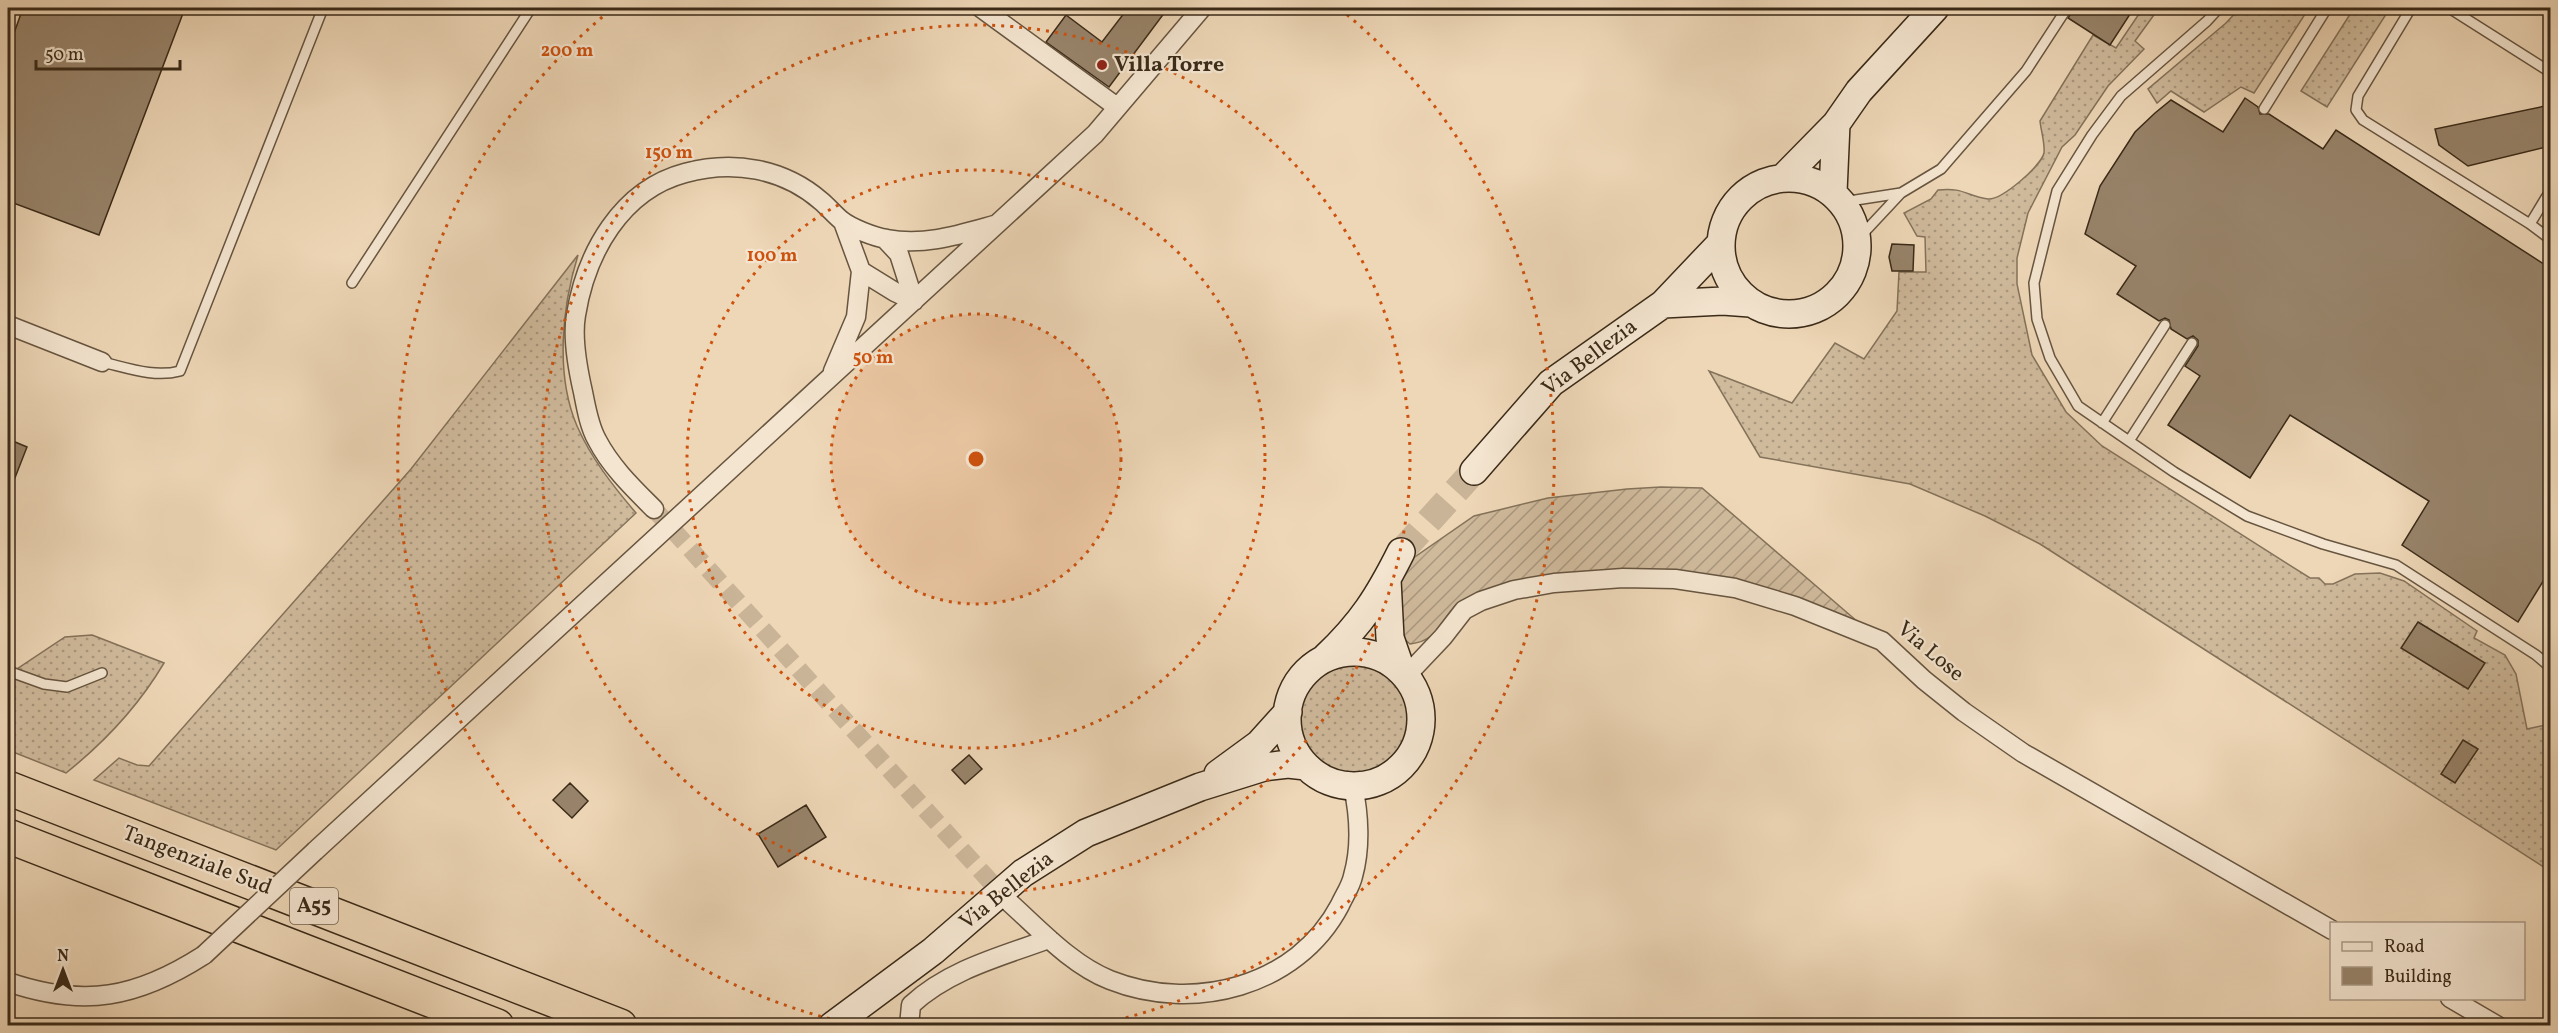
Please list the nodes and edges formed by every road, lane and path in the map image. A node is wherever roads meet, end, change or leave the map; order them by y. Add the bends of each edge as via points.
1 (323, 8) edge
2 (531, 8) edge
3 (981, 8) edge
4 (1202, 8) edge
5 (1935, 8) edge
6 (2067, 8) edge
7 (2219, 8) edge
8 (2327, 8) edge
9 (2411, 8) edge
10 (2450, 8) edge
11 (2550, 72) edge
12 (1117, 107) junction
13 (2264, 108) dead end
14 (1836, 124) junction
15 (1784, 177) junction
16 (2550, 191) edge
17 (1900, 193) junction
18 (1838, 197) junction
19 (843, 222) junction
20 (998, 223) junction
21 (2530, 224) junction
22 (885, 239) junction
23 (1858, 239) junction
24 (2550, 239) edge
25 (1721, 243) junction
26 (861, 271) junction
27 (352, 282) dead end
28 (914, 301) junction
29 (1750, 303) junction
30 (1663, 304) junction
31 (2165, 325) dead end
32 (8, 326) edge
33 (2192, 343) dead end
34 (102, 362) joint
35 (830, 379) junction
36 (2102, 423) junction
37 (2129, 441) junction
38 (1474, 471) tunnel mouth
39 (654, 509) tunnel mouth
40 (1401, 552) tunnel mouth
41 (1387, 580) junction
42 (1325, 658) junction
43 (2550, 667) edge
44 (8, 671) edge
45 (102, 673) dead end
46 (1403, 673) junction
47 (1288, 712) junction
48 (1306, 766) junction
49 (1200, 786) junction
50 (1353, 786) junction
51 (8, 788) edge
52 (8, 836) edge
53 (1010, 903) tunnel mouth
54 (2330, 929) edge
55 (1049, 939) junction
56 (8, 982) edge
57 (2452, 1000) edge
58 (497, 1026) edge
59 (620, 1026) edge
60 (832, 1026) edge
61 (909, 1026) edge
62 (2498, 1026) edge

1 - 34 lane via 180,371 150,374
2 - 27 lane
3 - 12 street
4 - 12 street
5 - 14 street via 1865,83
6 - 17 lane via 2026,71 1941,169
7 - 36 lane via 2115,104 2057,191 2034,284 2037,319 2050,358 2078,406
8 - 13 lane
9 - 21 lane via 2358,96 2356,110 2363,120
10 - 11 lane
12 - 20 street via 1095,134
14 - 15 street
14 - 18 street
15 - 18 street via 1807,179
15 - 25 street via 1762,183 1742,195 1728,213
16 - 21 lane
17 - 18 lane
17 - 23 lane
18 - 23 street via 1853,219
19 - 22 street
19 - 26 street
19 - 39 street via 820,200 789,180 755,168 721,166 684,173 652,187 628,204 609,226 589,270 576,317 578,373 596,439 623,477
20 - 22 street via 947,239
20 - 28 street
21 - 24 lane
22 - 28 street via 899,254
23 - 29 street via 1856,261 1848,282 1814,310 1793,314 1771,312
25 - 29 street via 1727,275
25 - 30 street, Via Bellezia
26 - 28 street
26 - 35 street via 856,317
28 - 35 street
29 - 30 street
30 - 38 street, Via Bellezia via 1551,383
31 - 36 lane
32 - 34 street
33 - 37 lane
35 - 56 street, bridge via 204,955 161,980 101,997 41,991
36 - 37 lane
37 - 43 lane via 2247,516 2396,565
40 - 41 street, Via Bellezia
41 - 42 street, Via Bellezia via 1352,632
41 - 46 street, Via Bellezia via 1390,638
42 - 46 street, Via Bellezia via 1355,651 1372,654 1388,660
42 - 47 street, Via Bellezia via 1307,671 1292,694
44 - 45 lane via 44,684 67,687
46 - 50 street, Via Bellezia via 1416,693 1421,722 1419,739 1409,758 1395,772
46 - 54 street, Via Lose via 1443,637 1464,610 1515,590 1623,578 1675,579 1735,588 1795,606 1882,641 1964,712 2023,753
47 - 48 street, Via Bellezia via 1289,736
47 - 49 street, Via Bellezia via 1259,744
48 - 49 street, Via Bellezia via 1264,767
48 - 50 street, Via Bellezia via 1327,780
49 - 60 street, Via Bellezia via 1086,833 1023,873 933,951
50 - 55 street via 1358,831 1353,877 1322,934 1281,969 1232,989 1182,995 1155,993 1110,980
51 - 59 highway, Tangenziale Sud / A55
52 - 58 highway, Tangenziale Sud / A55
53 - 55 street
55 - 61 street via 957,973 926,990 911,1005
57 - 62 street

